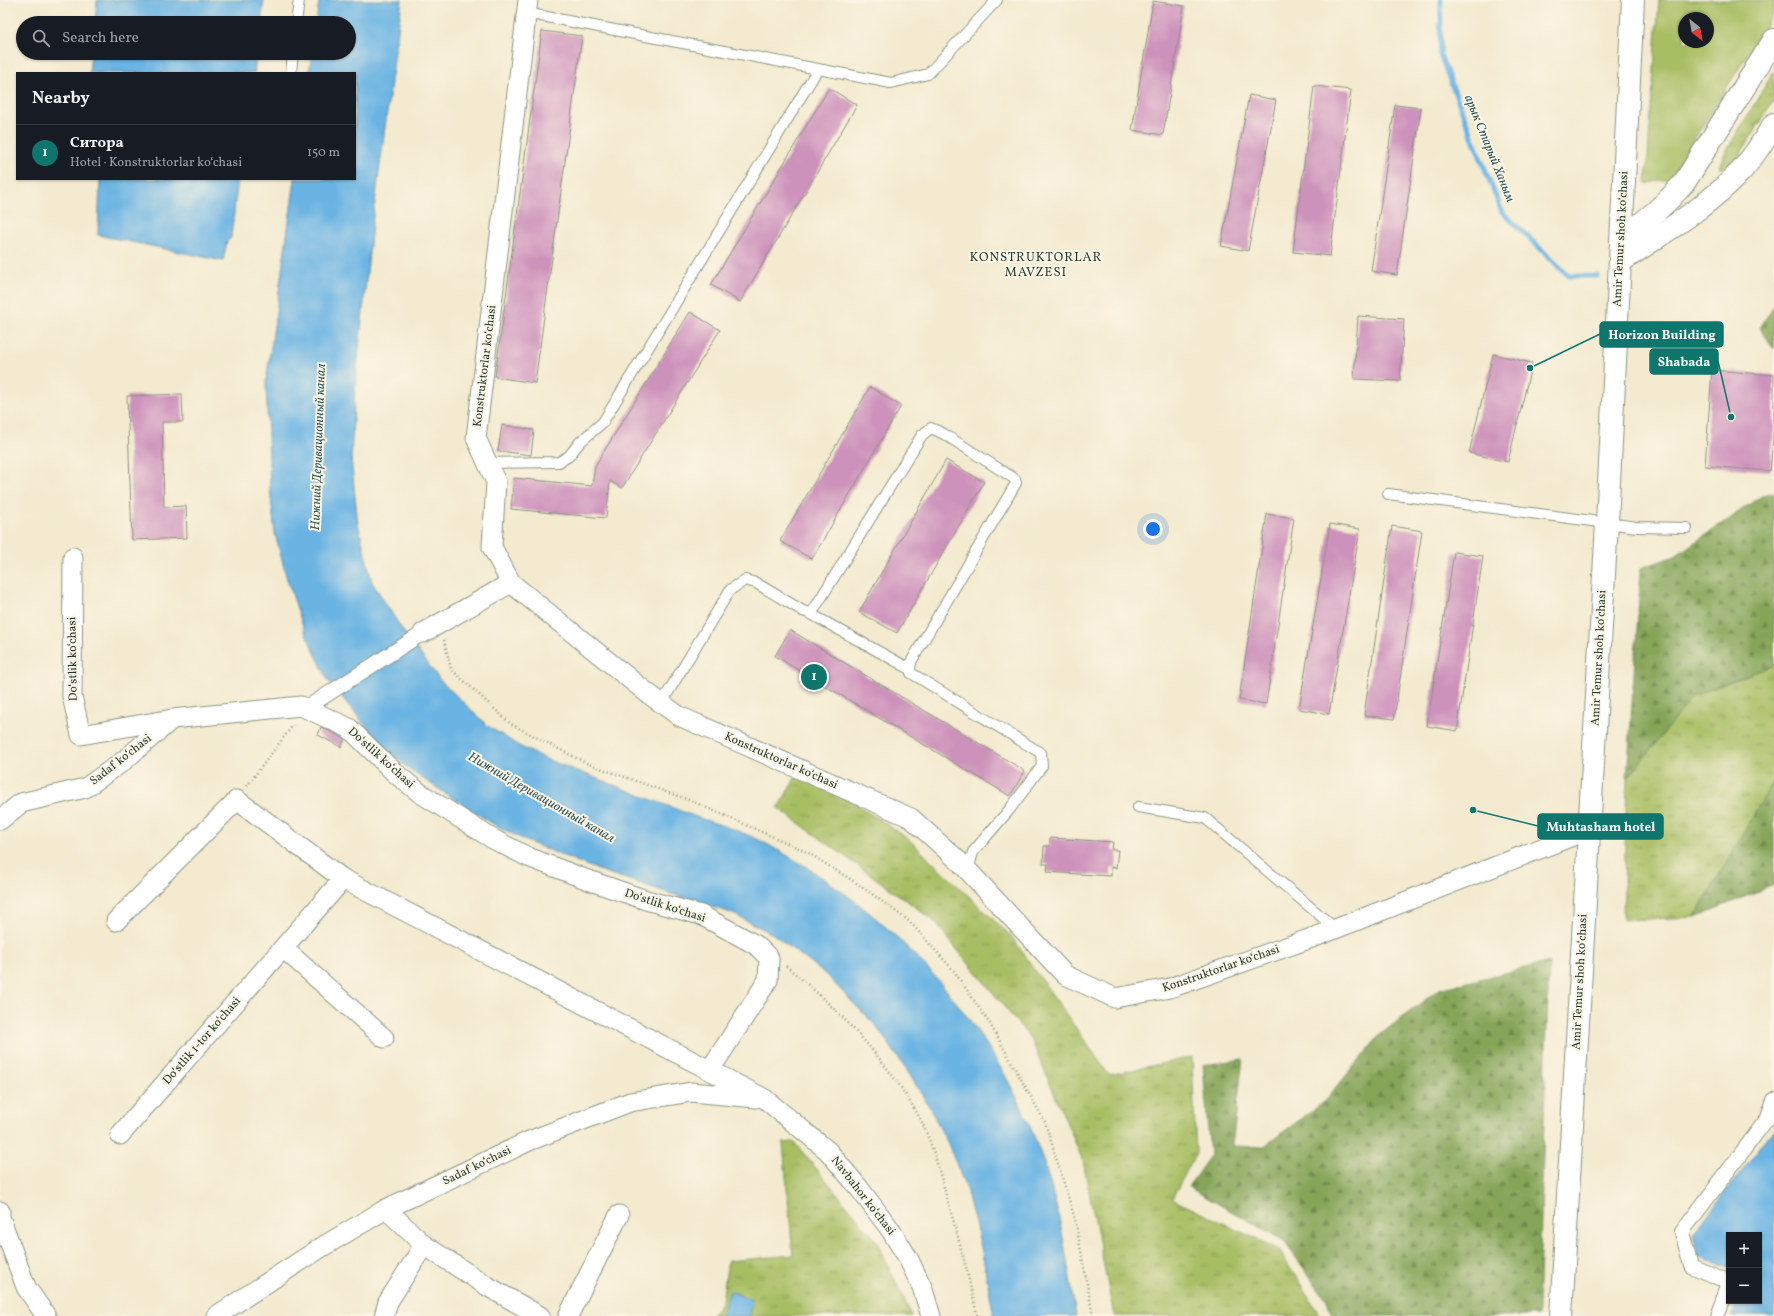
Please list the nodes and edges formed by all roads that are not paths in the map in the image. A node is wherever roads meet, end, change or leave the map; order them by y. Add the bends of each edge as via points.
1 (299, 0) edge
2 (997, 0) edge
3 (1633, 0) edge
4 (527, 7) edge
5 (297, 16) edge
6 (1774, 40) edge
7 (292, 60) edge
8 (818, 69) junction
9 (291, 72) edge
10 (1774, 124) edge
11 (1622, 238) junction
12 (1620, 262) junction
13 (487, 463) junction
14 (1388, 494) dead end
15 (1607, 523) junction
16 (1687, 528) dead end
17 (73, 557) dead end
18 (511, 583) junction
19 (808, 613) junction
20 (431, 628) joint
21 (910, 669) junction
22 (661, 704) junction
23 (306, 708) junction
24 (172, 719) junction
25 (1138, 807) dead end
26 (0, 820) edge
27 (1588, 830) junction
28 (968, 871) junction
29 (344, 879) junction
30 (116, 921) dead end
31 (1336, 929) junction
32 (284, 948) junction
33 (384, 1038) dead end
34 (710, 1070) junction
35 (765, 1099) junction
36 (1774, 1100) edge
37 (120, 1135) dead end
38 (386, 1209) junction
39 (0, 1211) edge
40 (619, 1215) dead end
41 (424, 1245) junction
42 (1726, 1282) edge
43 (1726, 1291) edge
44 (220, 1314) edge
45 (46, 1316) edge
46 (384, 1316) edge
47 (540, 1316) edge
48 (568, 1316) edge
49 (931, 1316) edge
50 (1561, 1316) edge
51 (1717, 1316) edge

1 - 5 lane
2 - 8 lane via 928,74 891,83
3 - 11 main road, Amir Temur shoh ko‘chasi
4 - 8 lane
4 - 13 street, Konstruktorlar ko‘chasi via 476,438
6 - 11 main road via 1684,183 1671,198
7 - 9 lane
8 - 13 lane via 603,422 568,456 558,462
10 - 12 main road via 1741,171 1720,191
11 - 12 main road, Amir Temur shoh ko‘chasi
12 - 15 main road, Amir Temur shoh ko‘chasi
13 - 18 street, Konstruktorlar ko‘chasi via 496,482 492,547
14 - 15 lane
15 - 16 lane via 1637,527
15 - 27 main road, Amir Temur shoh ko‘chasi
17 - 24 street, Do‘stlik ko‘chasi via 72,696 81,735
18 - 20 street
18 - 22 street, Konstruktorlar ko‘chasi
19 - 21 lane
19 - 21 lane via 818,604 922,435 931,428 944,434 1015,479 1016,483 911,662
19 - 22 lane via 756,583 745,580 730,590
20 - 23 street
21 - 28 lane via 911,673 1041,753 1042,766 973,852
22 - 28 street, Konstruktorlar ko‘chasi via 686,719 911,818
23 - 24 street, Do‘stlik ko‘chasi via 301,706
23 - 34 street, Do‘stlik ko‘chasi via 349,728 408,784 491,838 528,857 588,880 701,915 756,945 769,958 768,980
24 - 26 street, Sadaf ko‘chasi via 121,763 85,788 22,803
25 - 31 lane via 1205,818
27 - 31 street, Konstruktorlar ko‘chasi
27 - 50 main road, Amir Temur shoh ko‘chasi
28 - 31 street, Konstruktorlar ko‘chasi via 1065,976 1115,998 1170,988
29 - 30 street via 237,800
29 - 32 street, Do‘stlik 1-tor ko‘chasi
29 - 34 street
32 - 33 street
32 - 37 street, Do‘stlik 1-tor ko‘chasi
34 - 35 street
35 - 38 street, Sadaf ko‘chasi via 691,1092 630,1102 529,1141
35 - 49 street, Navbahor ko‘chasi via 828,1150 890,1229 922,1287
36 - 42 street via 1767,1119 1682,1232 1691,1266
38 - 41 street
38 - 44 street, Sadaf ko‘chasi via 322,1247
39 - 45 street via 26,1287
40 - 48 street
41 - 46 street via 388,1302
41 - 47 street via 487,1286
43 - 51 street

